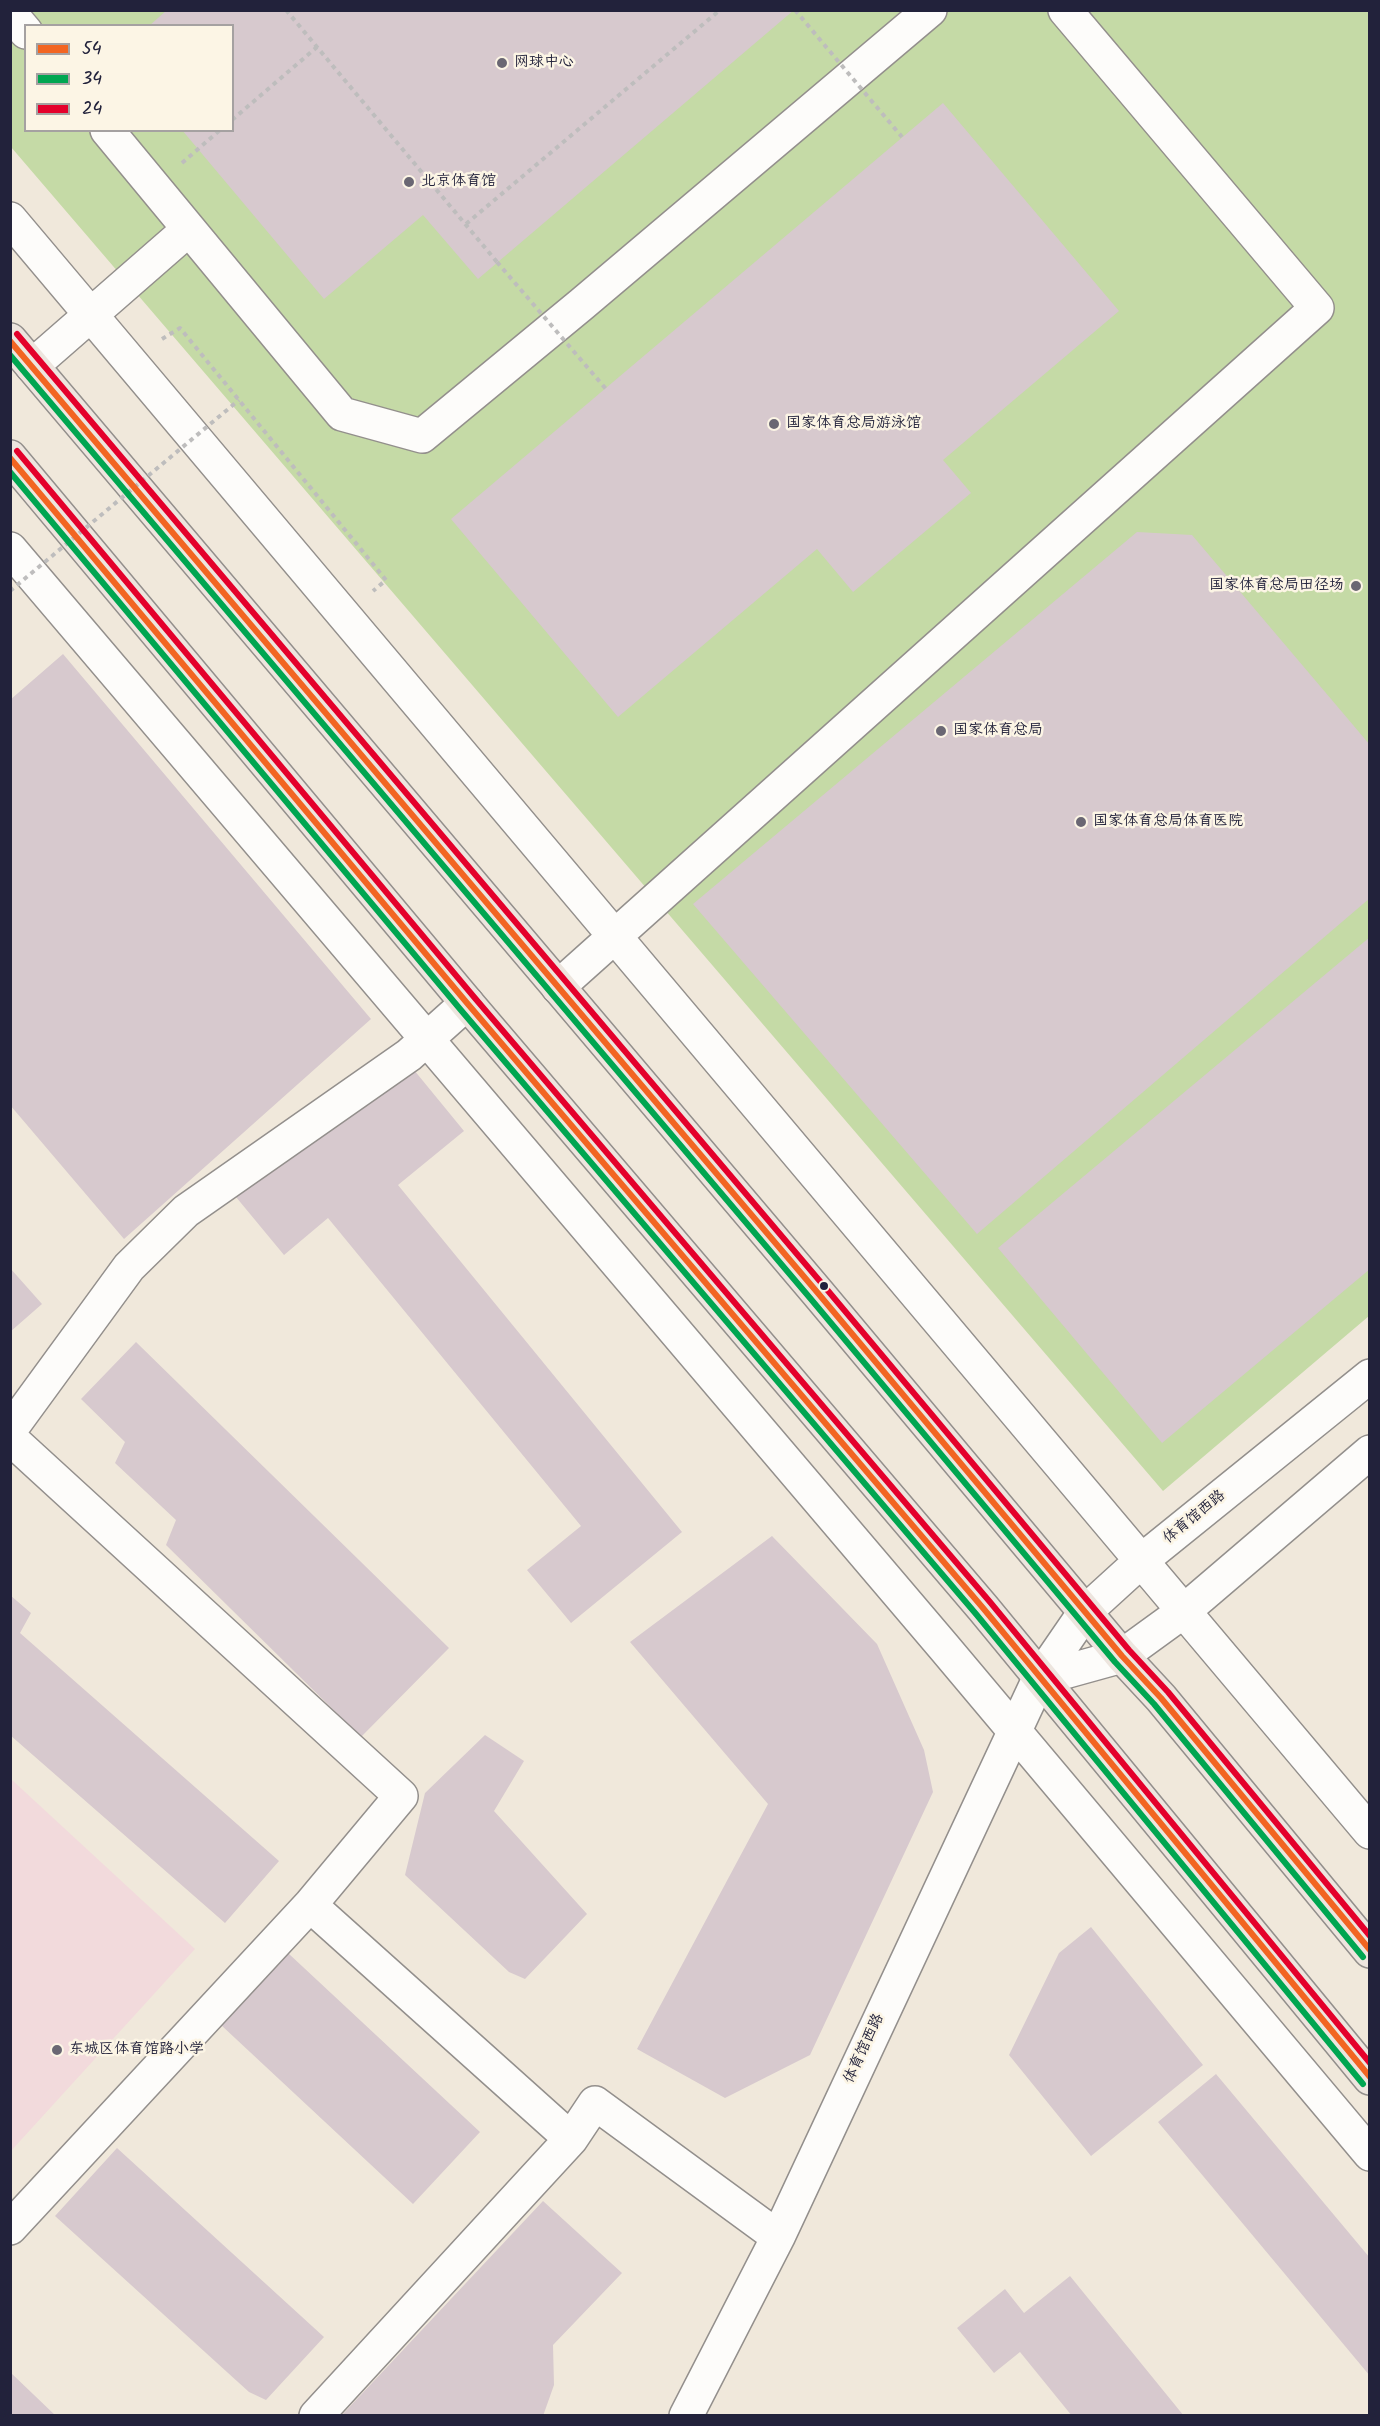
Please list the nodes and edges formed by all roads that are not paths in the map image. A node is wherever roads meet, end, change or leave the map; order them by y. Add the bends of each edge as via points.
1 (930, 10) edge
2 (1065, 10) edge
3 (10, 14) edge
4 (24, 30) edge
5 (109, 132) edge
6 (10, 219) edge
7 (189, 230) junction
8 (92, 316) junction
9 (10, 340) edge
10 (32, 366) junction
11 (10, 457) edge
12 (10, 549) edge
13 (615, 937) junction
14 (558, 987) junction
15 (466, 1003) junction
16 (425, 1040) junction
17 (1370, 1376) edge
18 (10, 1430) edge
19 (10, 1438) edge
20 (1370, 1452) edge
21 (1141, 1562) junction
22 (1184, 1611) junction
23 (1085, 1612) junction
24 (1122, 1656) junction
25 (1039, 1679) junction
26 (1014, 1730) junction
27 (1370, 1832) edge
28 (310, 1905) junction
29 (1370, 1952) edge
30 (1370, 2078) edge
31 (571, 2139) junction
32 (1370, 2154) edge
33 (10, 2228) edge
34 (778, 2236) junction
35 (315, 2415) edge
36 (686, 2415) edge

1 - 7 street via 422,436 342,414
2 - 13 street via 1317,309
3 - 4 street
5 - 7 street
6 - 8 street
7 - 8 street
8 - 10 street
8 - 13 street
9 - 10 main road
10 - 14 main road
11 - 15 main road
12 - 16 street
13 - 14 street
13 - 21 street
14 - 23 main road
15 - 16 street
15 - 25 main road via 983,1608
16 - 18 street via 186,1211 129,1267
16 - 26 street
17 - 21 street, 体育馆西路
19 - 28 street via 401,1797
20 - 22 street
21 - 22 street
21 - 23 street, 体育馆西路
22 - 24 street
22 - 27 street
23 - 24 main road
23 - 25 street, 体育馆西路
24 - 25 street
24 - 29 main road
25 - 26 street, 体育馆西路
25 - 30 main road
26 - 32 street
26 - 34 street, 体育馆西路
28 - 31 street
28 - 33 street
31 - 34 street via 595,2103
31 - 35 street
34 - 36 street, 体育馆西路

